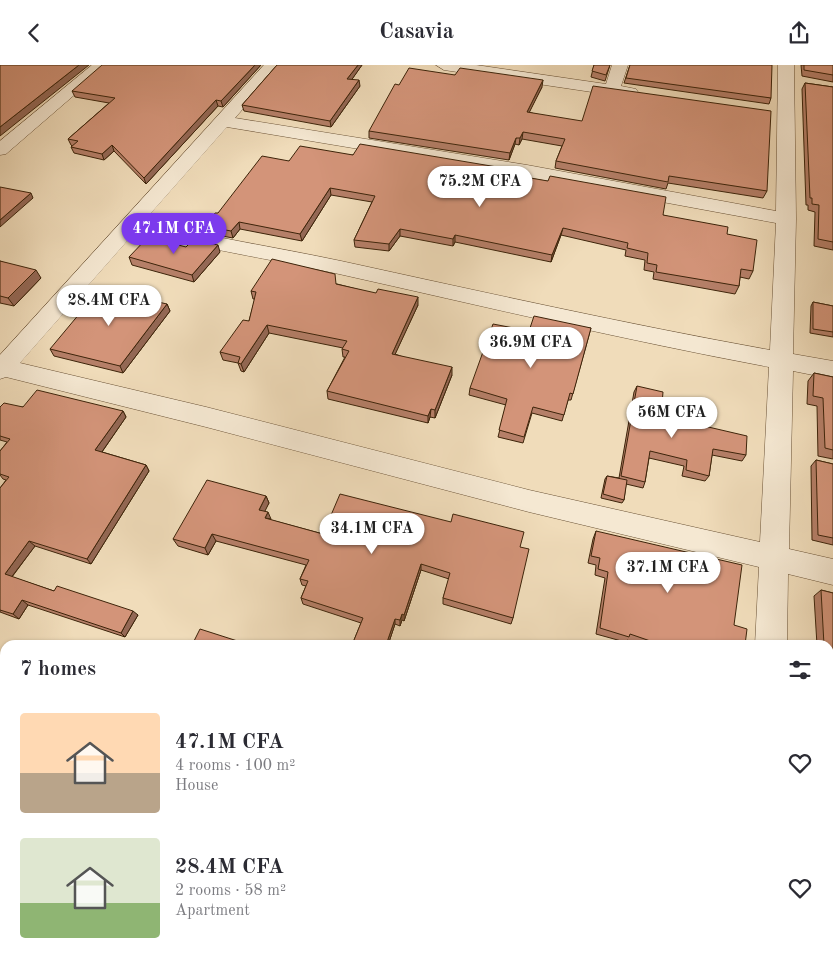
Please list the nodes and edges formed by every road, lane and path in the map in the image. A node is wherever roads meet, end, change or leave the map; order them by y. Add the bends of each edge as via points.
1 (100, 65) edge
2 (273, 65) edge
3 (446, 65) edge
4 (620, 65) edge
5 (792, 76) edge
6 (612, 90) junction
7 (649, 95) edge
8 (222, 121) junction
9 (0, 150) edge
10 (786, 219) junction
11 (131, 224) junction
12 (782, 360) junction
13 (1, 368) edge
14 (833, 370) edge
15 (773, 557) junction
16 (833, 572) edge
17 (771, 640) edge

1 - 9 street
2 - 8 street
3 - 6 street
4 - 6 street
5 - 10 street via 775,112
6 - 7 street
8 - 10 street via 508,168
8 - 11 street
10 - 12 street
11 - 12 street via 670,340
11 - 13 street
12 - 14 street
12 - 15 street
13 - 15 street via 206,417 529,501
15 - 16 street
15 - 17 street

